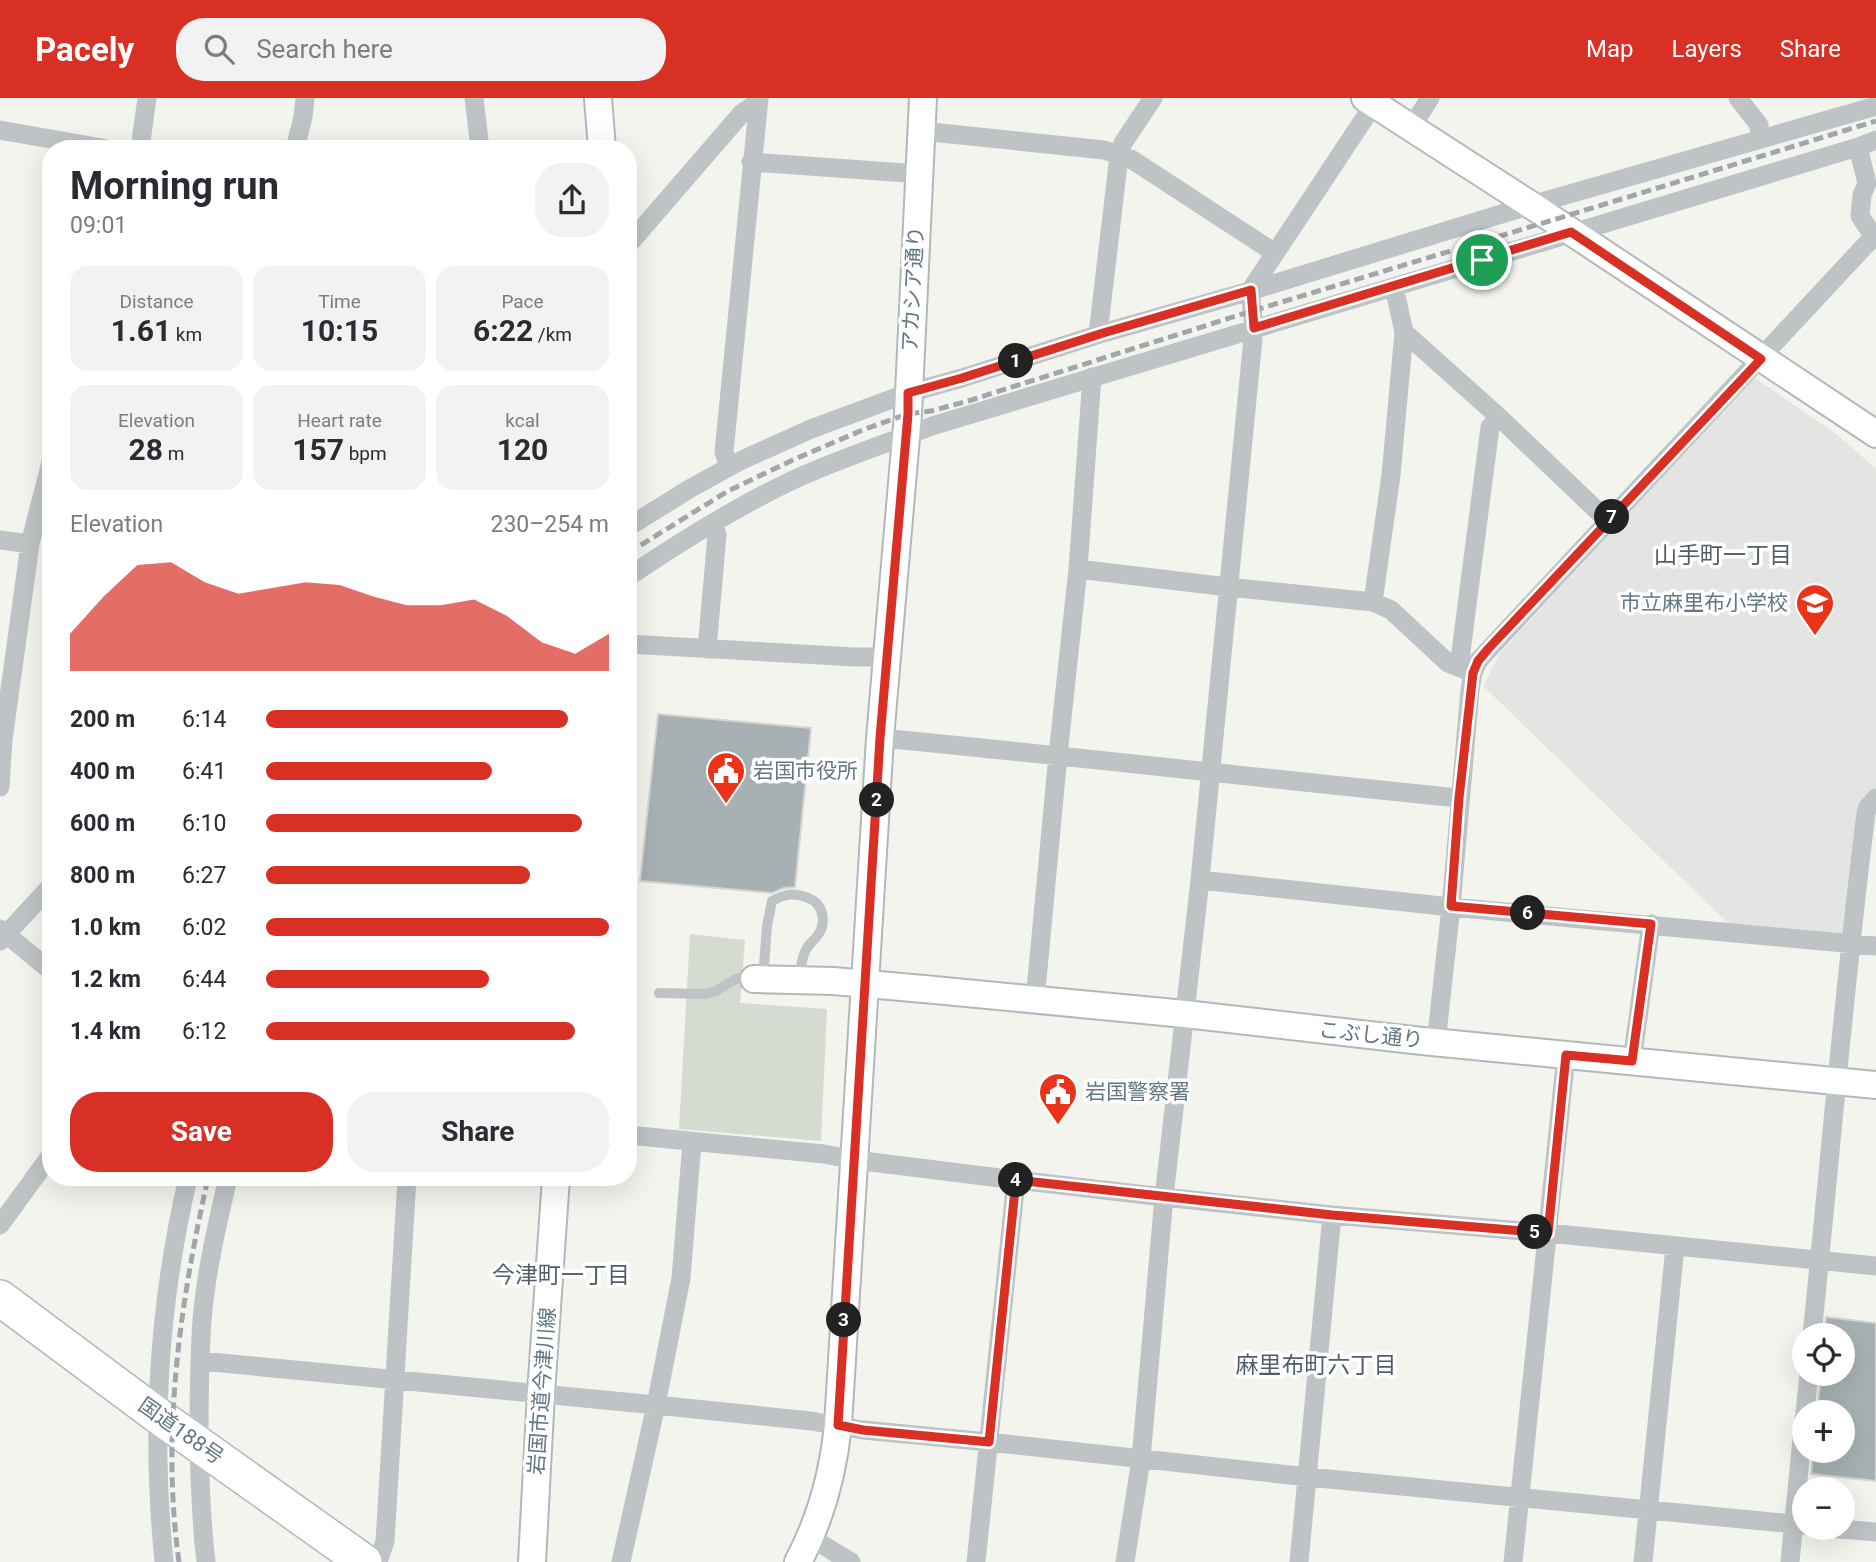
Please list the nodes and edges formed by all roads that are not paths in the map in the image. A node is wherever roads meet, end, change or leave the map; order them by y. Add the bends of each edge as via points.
1 (147, 98) edge
2 (305, 98) edge
3 (474, 98) edge
4 (598, 98) edge
5 (923, 98) edge
6 (1153, 98) edge
7 (1430, 98) edge
8 (1738, 98) edge
9 (758, 100) edge
10 (1370, 101) edge
11 (1876, 106) edge
12 (1411, 128) junction
13 (0, 130) edge
14 (921, 131) junction
15 (1760, 139) junction
16 (57, 140) edge
17 (141, 140) edge
18 (297, 140) edge
19 (479, 140) edge
20 (601, 140) edge
21 (1867, 144) edge
22 (1119, 156) junction
23 (751, 162) junction
24 (920, 174) junction
25 (1531, 205) junction
26 (1571, 232) junction
27 (637, 234) edge
28 (1875, 238) edge
29 (1275, 253) junction
30 (1394, 287) junction
31 (1251, 290) junction
32 (1254, 328) junction
33 (1404, 332) junction
34 (1098, 334) junction
35 (1761, 359) junction
36 (1092, 377) junction
37 (908, 393) junction
38 (1499, 417) junction
39 (1876, 434) edge
40 (906, 436) junction
41 (729, 467) junction
42 (42, 510) edge
43 (637, 521) edge
44 (1608, 521) junction
45 (714, 523) junction
46 (0, 540) edge
47 (30, 544) junction
48 (1078, 569) junction
49 (637, 571) edge
50 (1228, 587) junction
51 (1373, 602) junction
52 (637, 644) edge
53 (707, 649) junction
54 (887, 657) junction
55 (1466, 670) junction
56 (880, 738) junction
57 (1058, 755) junction
58 (1209, 773) junction
59 (0, 787) edge
60 (1459, 798) junction
61 (1876, 798) edge
62 (1200, 880) junction
63 (42, 895) edge
64 (1451, 906) junction
65 (1651, 924) junction
66 (2, 935) edge
67 (1851, 943) junction
68 (1876, 946) edge
69 (42, 964) edge
70 (758, 979) junction
71 (800, 979) junction
72 (865, 985) junction
73 (659, 993) dead end
74 (1035, 1000) junction
75 (1185, 1014) junction
76 (1436, 1043) junction
77 (1566, 1055) junction
78 (1632, 1061) junction
79 (1837, 1081) junction
80 (1876, 1085) edge
81 (637, 1136) edge
82 (692, 1142) junction
83 (855, 1160) junction
84 (42, 1167) edge
85 (1016, 1180) junction
86 (186, 1186) edge
87 (226, 1186) edge
88 (407, 1186) edge
89 (555, 1186) edge
90 (1164, 1198) junction
91 (1332, 1215) junction
92 (0, 1225) edge
93 (1548, 1233) junction
94 (1675, 1247) junction
95 (1820, 1261) junction
96 (1876, 1266) edge
97 (0, 1298) edge
98 (1813, 1323) edge
99 (201, 1361) junction
100 (395, 1379) junction
101 (541, 1393) junction
102 (656, 1405) junction
103 (157, 1415) junction
104 (838, 1425) junction
105 (989, 1442) junction
106 (199, 1444) junction
107 (1141, 1459) junction
108 (1308, 1477) junction
109 (1519, 1497) junction
110 (1649, 1510) junction
111 (1792, 1524) edge
112 (1855, 1530) edge
113 (1876, 1532) edge
114 (811, 1538) junction
115 (1795, 1540) edge
116 (164, 1562) edge
117 (206, 1562) edge
118 (364, 1562) edge
119 (378, 1562) edge
120 (532, 1562) edge
121 (621, 1562) edge
122 (798, 1562) edge
123 (851, 1562) edge
124 (976, 1562) edge
125 (1125, 1562) edge
126 (1299, 1562) edge
127 (1513, 1562) edge
128 (1643, 1562) edge
129 (1790, 1562) edge

1 - 17 street
2 - 18 street
3 - 19 street
4 - 20 street
5 - 14 street, アカシア通り
6 - 22 street
7 - 12 street
8 - 15 street via 1759,125
9 - 23 street
9 - 27 street
10 - 12 street
10 - 29 street
11 - 15 street
12 - 25 street
13 - 16 street
14 - 22 street via 1104,150
14 - 24 street, アカシア通り
15 - 25 street
21 - 26 street
21 - 28 street via 1867,183 1860,216
22 - 29 street via 1131,159
22 - 34 street
23 - 24 street
23 - 41 street via 724,452
24 - 37 street, アカシア通り
25 - 26 street
25 - 31 street
26 - 30 street
26 - 35 street
28 - 35 street
29 - 31 street
30 - 32 street
30 - 33 street
31 - 32 street
31 - 34 street
32 - 36 street
32 - 50 street
33 - 38 street
33 - 51 street
34 - 37 street
35 - 39 street
35 - 44 street
36 - 40 street
36 - 48 street
37 - 40 street, アカシア通り
37 - 41 street via 811,429
38 - 44 street
38 - 55 street via 1490,427
40 - 45 street via 792,481
40 - 54 street, アカシア通り
41 - 43 street
42 - 47 street
44 - 55 street
45 - 49 street
45 - 53 street via 717,535
46 - 47 street
47 - 59 street
48 - 50 street
48 - 57 street
50 - 51 street
50 - 58 street
51 - 55 street via 1391,610 1448,663
52 - 53 street
53 - 54 street
54 - 56 street, アカシア通り
55 - 60 street
56 - 57 street
56 - 72 street, アカシア通り
57 - 58 street
57 - 74 street
58 - 60 street
58 - 62 street
60 - 64 street
61 - 67 street via 1866,813
62 - 64 street
62 - 75 street
63 - 66 street
64 - 65 street
64 - 76 street
65 - 67 street
65 - 78 street
66 - 69 street
67 - 68 street
67 - 79 street
70 - 71 street, こぶし通り
70 - 71 lane via 772,901 785,894 811,899 822,909 821,927 806,948
70 - 73 lane via 738,978 704,994
71 - 72 street, こぶし通り
72 - 74 street, こぶし通り
72 - 83 street, アカシア通り
74 - 75 street, こぶし通り
75 - 76 street, こぶし通り
75 - 90 street
76 - 77 street, こぶし通り
77 - 78 street, こぶし通り
77 - 93 street
78 - 79 street, こぶし通り
79 - 80 street, こぶし通り
79 - 95 street
81 - 82 street
82 - 83 street
82 - 102 street via 681,1278
83 - 85 street
83 - 104 street, アカシア通り
84 - 92 street
85 - 90 street
85 - 105 street
86 - 103 street via 165,1300
87 - 99 street via 208,1275
88 - 100 street
89 - 101 street, 岩国市道今津川線
90 - 91 street
90 - 107 street
91 - 93 street
91 - 108 street
93 - 94 street
93 - 109 street
94 - 95 street
94 - 110 street
95 - 96 street
95 - 98 street
97 - 103 highway, 国道188号
99 - 100 street
99 - 106 street
100 - 101 street
100 - 119 street via 385,1541
101 - 102 street
101 - 120 street, 岩国市道今津川線
102 - 104 street
102 - 121 street
103 - 106 highway, 国道188号
103 - 116 street
104 - 105 street
104 - 114 street, アカシア通り via 826,1494
105 - 107 street
105 - 124 street
106 - 117 street
106 - 118 highway, 国道188号
107 - 108 street
107 - 125 street
108 - 109 street
108 - 126 street
109 - 110 street
109 - 127 street
110 - 111 street
110 - 128 street
112 - 113 street
114 - 122 street, アカシア通り
114 - 123 street
115 - 129 street

